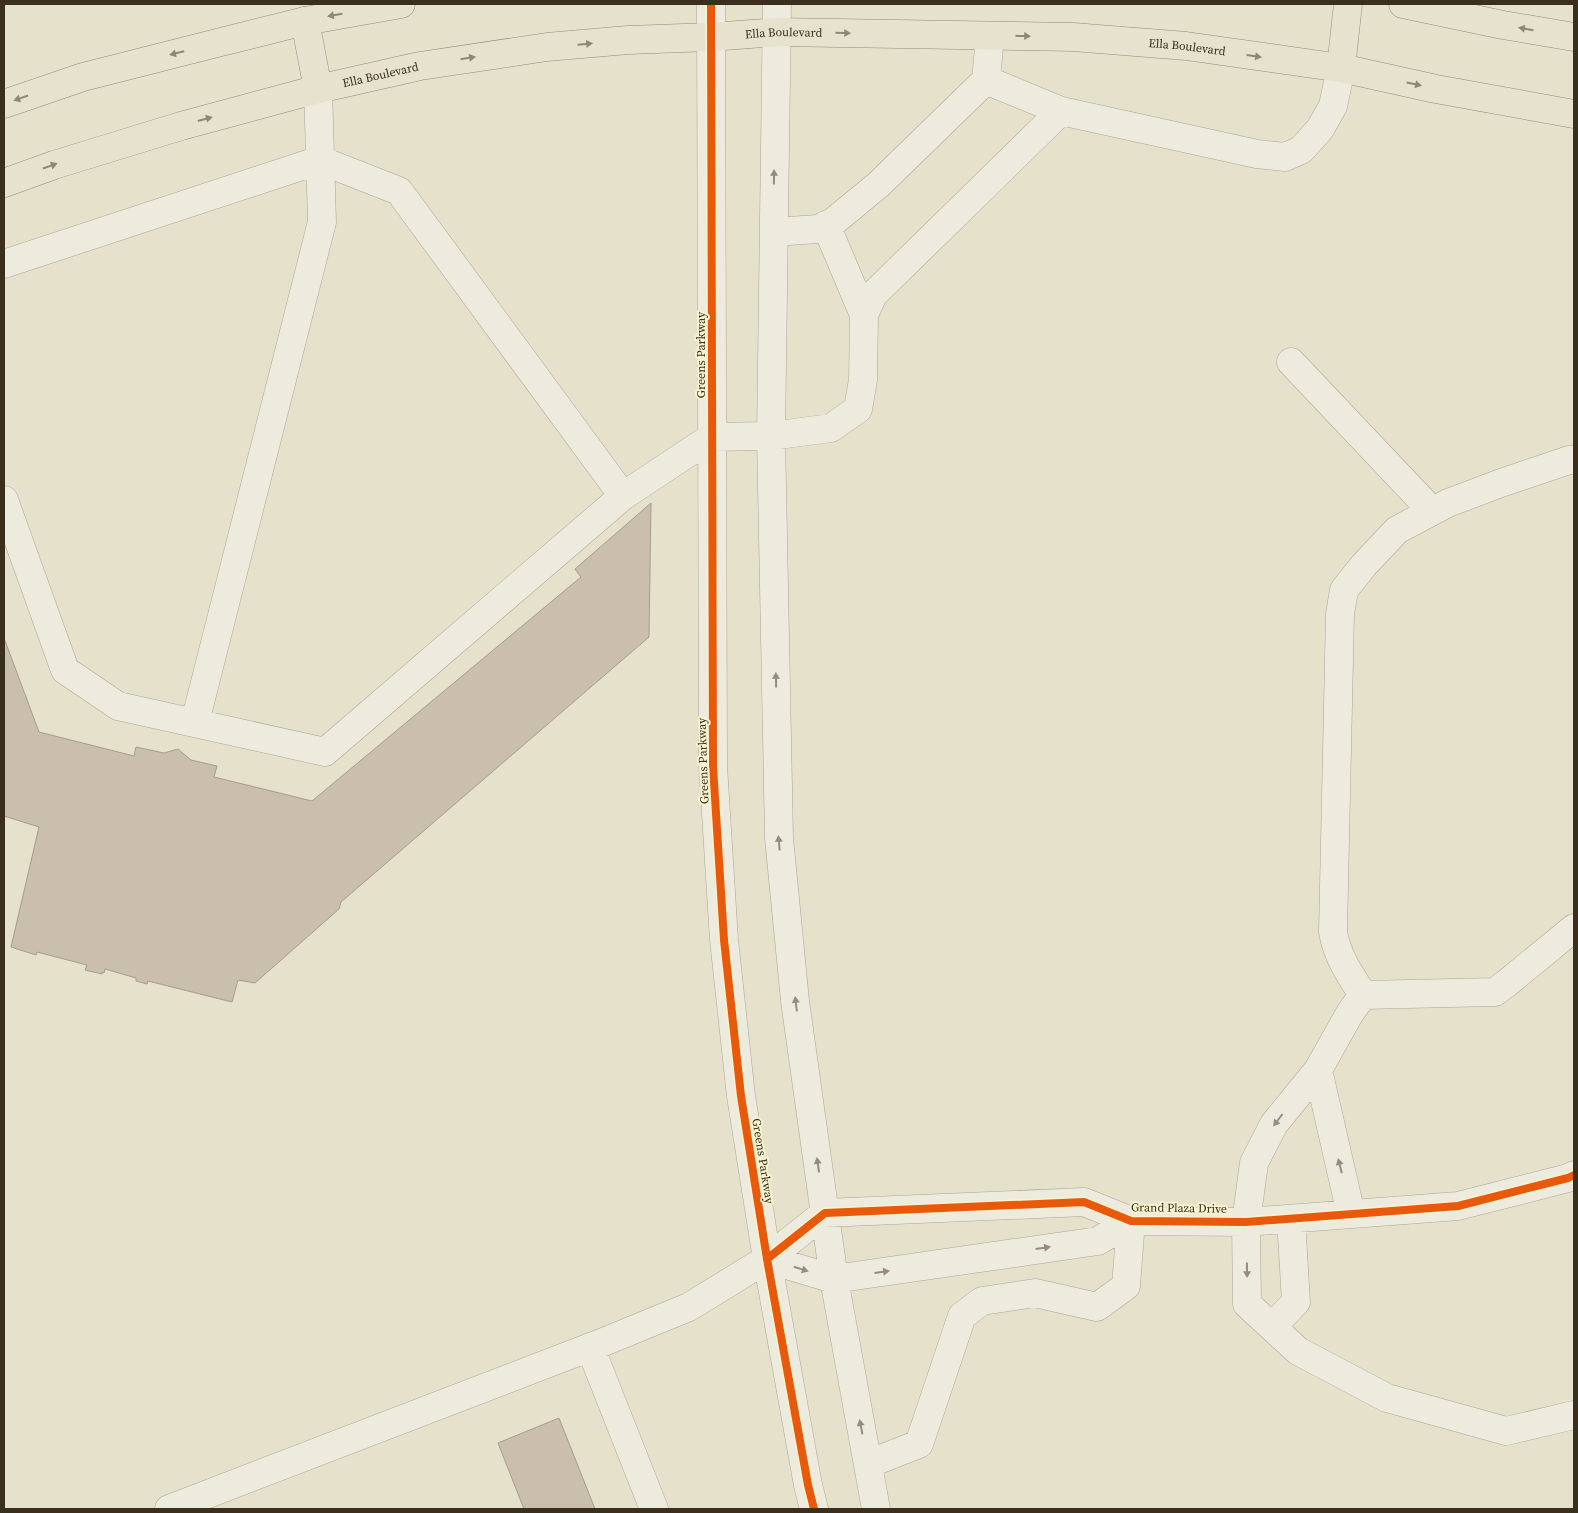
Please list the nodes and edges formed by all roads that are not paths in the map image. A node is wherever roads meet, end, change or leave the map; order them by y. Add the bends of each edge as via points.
1 (400, 4) edge
2 (711, 4) edge
3 (777, 4) edge
4 (1348, 4) edge
5 (1403, 4) edge
6 (302, 12) edge
7 (776, 32) junction
8 (990, 36) junction
9 (711, 37) junction
10 (1574, 37) edge
11 (1341, 68) junction
12 (986, 80) junction
13 (318, 89) junction
14 (4, 104) edge
15 (1061, 111) junction
16 (1574, 114) edge
17 (320, 160) junction
18 (4, 183) edge
19 (826, 225) junction
20 (774, 232) junction
21 (4, 264) edge
22 (864, 315) junction
23 (1291, 362) dead end
24 (771, 436) junction
25 (712, 437) junction
26 (1574, 460) edge
27 (622, 496) junction
28 (4, 500) edge
29 (1432, 511) junction
30 (195, 722) junction
31 (1574, 928) edge
32 (1363, 995) junction
33 (1318, 1070) junction
34 (1574, 1175) edge
35 (825, 1214) junction
36 (1352, 1214) junction
37 (1290, 1218) junction
38 (1131, 1220) junction
39 (1246, 1222) junction
40 (768, 1259) junction
41 (834, 1279) junction
42 (1272, 1327) junction
43 (590, 1347) junction
44 (1574, 1415) edge
45 (868, 1464) junction
46 (169, 1509) edge
47 (654, 1509) edge
48 (814, 1509) edge
49 (876, 1509) edge

1 -> 6 main road
2 - 9 street, Greens Parkway
3 - 7 street
4 - 11 main road
10 -> 5 main road
6 - 13 main road
6 -> 14 main road
7 -> 8 main road, Ella Boulevard
7 - 9 main road, Ella Boulevard
20 -> 7 street
8 -> 11 main road, Ella Boulevard via 1073,37 1186,46
8 - 12 street
13 -> 9 main road, Ella Boulevard via 420,66 537,48
9 - 25 street, Greens Parkway
11 - 15 street via 1333,106 1320,129 1301,150 1285,157 1257,154
11 -> 16 main road, Ella Boulevard
12 - 15 street
12 - 19 street via 878,185
13 - 17 street
18 -> 13 main road, Ella Boulevard via 181,126
15 - 22 street via 873,295
17 - 21 street
17 - 27 street via 399,191
17 - 30 street via 322,222
19 - 20 street
19 - 22 street
20 - 24 street
22 - 24 street via 864,380 858,409 832,428
23 - 29 street
24 - 25 street
35 -> 24 street via 795,1001 779,838
25 - 27 street
25 - 40 street, Greens Parkway via 713,766 724,940 741,1096
26 - 29 street via 1501,483
27 - 30 street via 325,752
28 - 30 street via 66,670 118,706
29 - 32 street via 1396,530 1364,565 1344,590 1340,614 1333,932 1344,964
31 - 32 street via 1495,992
32 - 33 street
36 -> 33 street
33 -> 39 street via 1274,1124 1254,1163
34 - 36 street, Grand Plaza Drive via 1458,1206
35 - 38 street, Grand Plaza Drive via 1084,1202
35 - 40 street
35 - 41 street
36 - 37 street, Grand Plaza Drive
37 - 39 street, Grand Plaza Drive
37 - 42 street via 1296,1302
38 - 39 street, Grand Plaza Drive
41 -> 38 street, Grand Plaza Drive via 1098,1241
38 - 45 street via 1126,1286 1097,1307 1035,1293 982,1301 962,1316 919,1444
39 -> 42 street via 1247,1304
40 -> 41 street, Grand Plaza Drive
40 - 43 street via 690,1307
40 - 48 street, Greens Parkway
45 -> 41 street
42 - 44 street via 1298,1351 1387,1398 1506,1431
43 - 46 street
43 - 47 street
45 - 49 street

